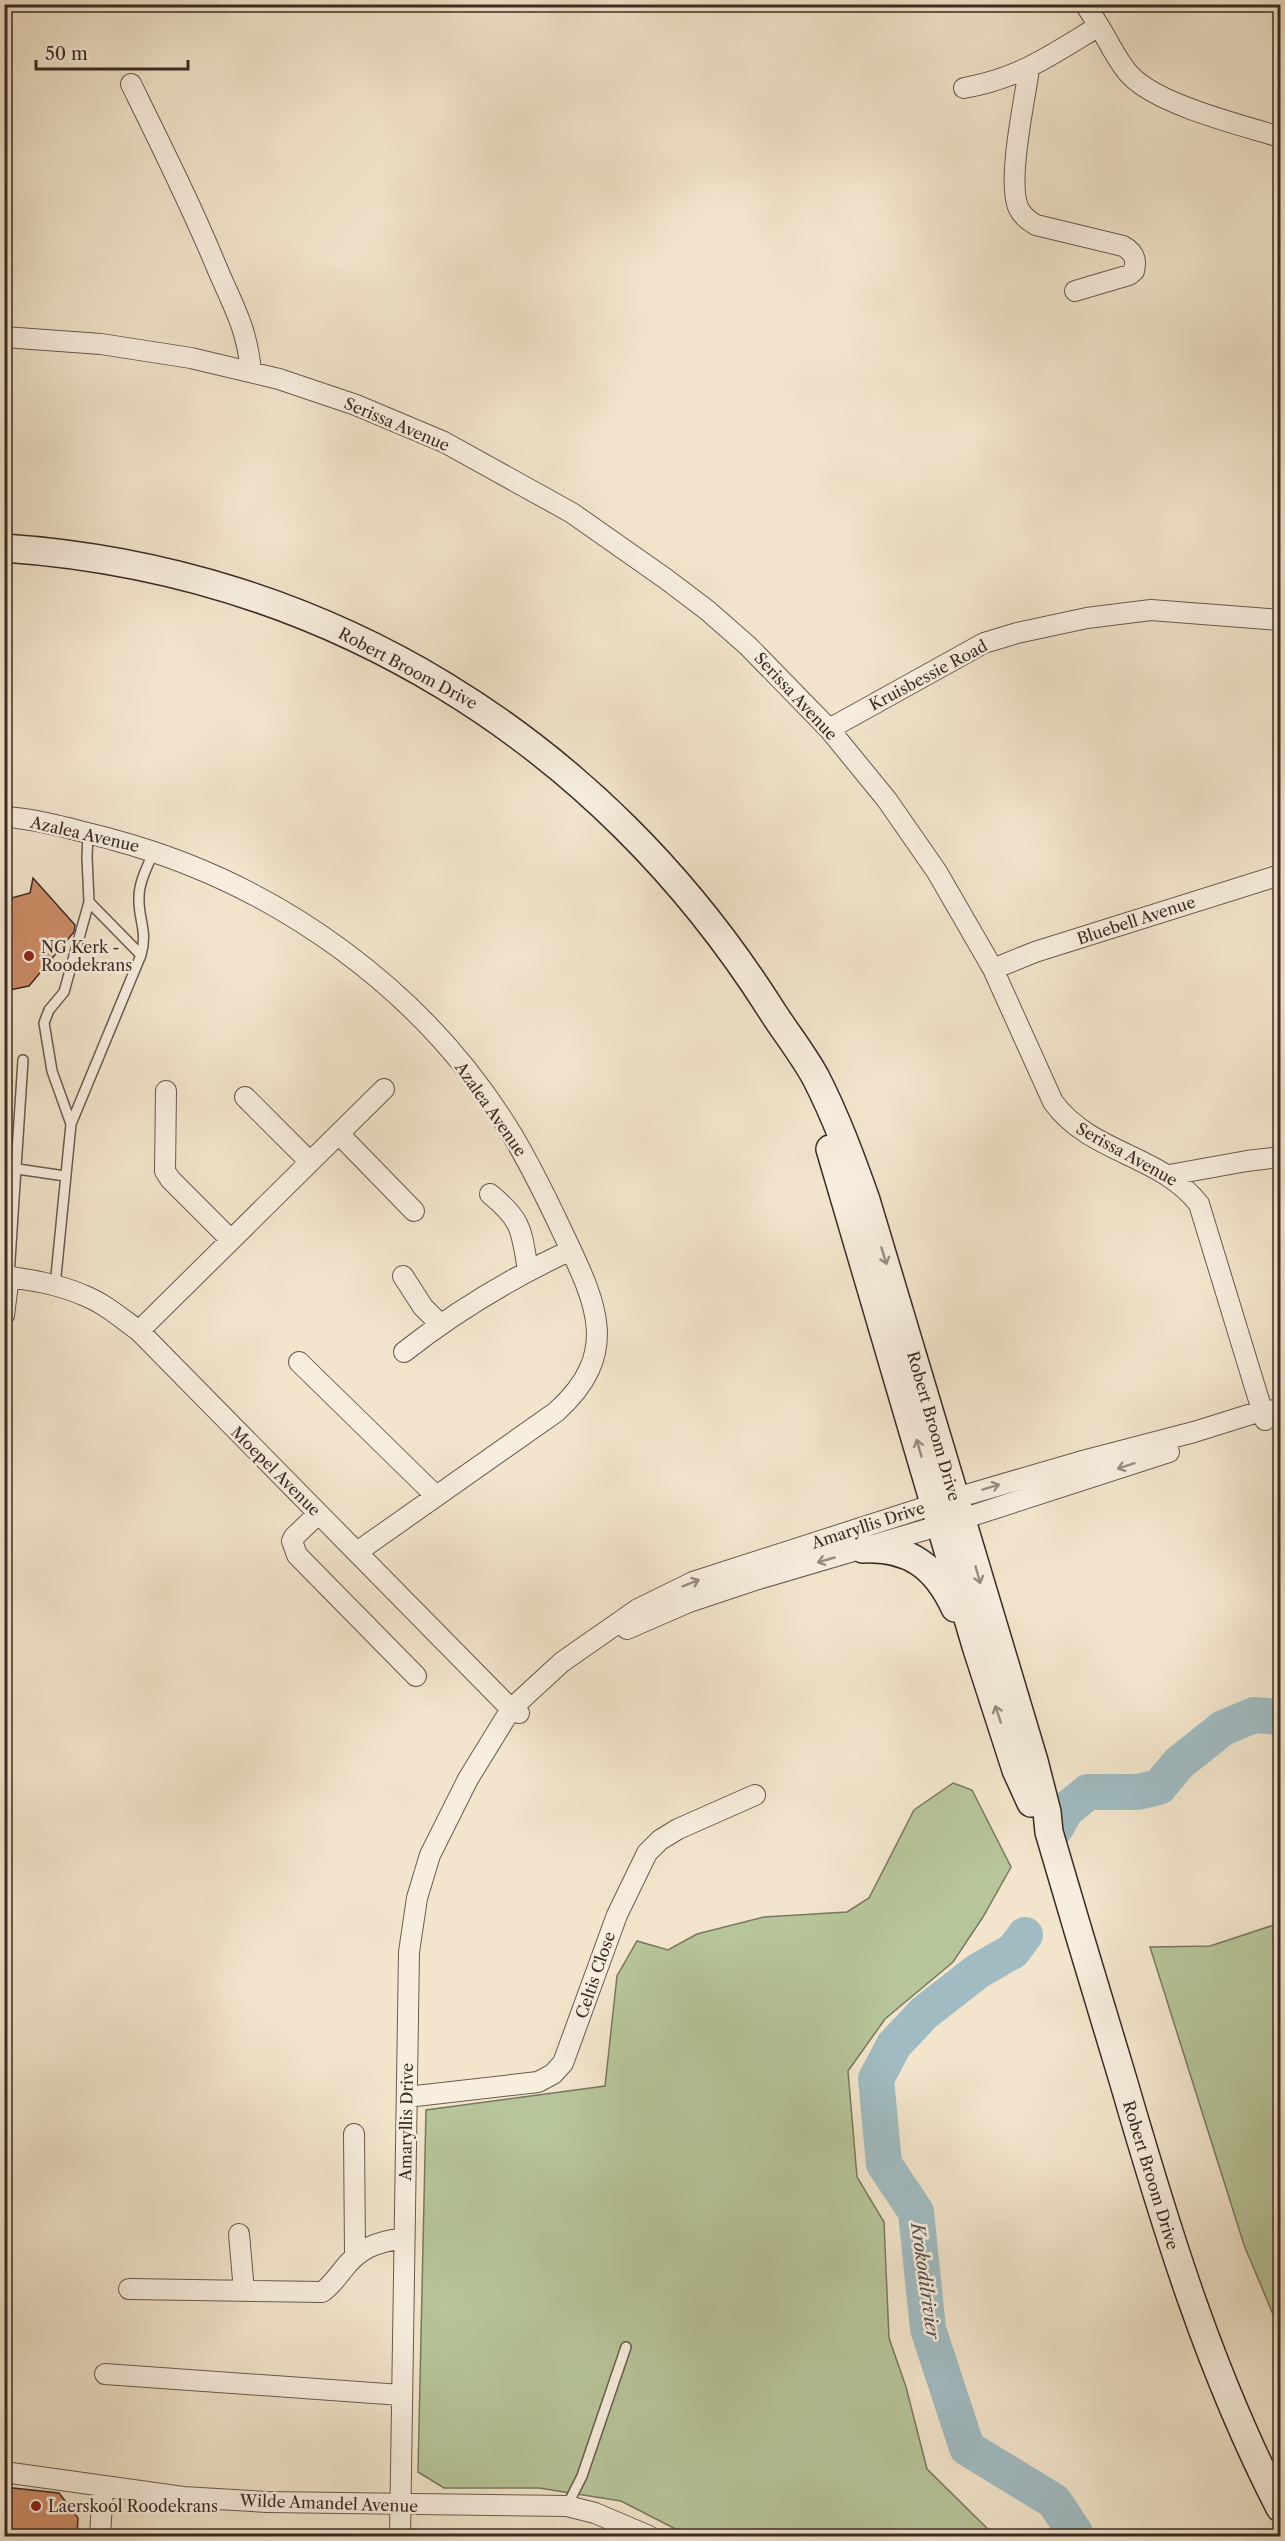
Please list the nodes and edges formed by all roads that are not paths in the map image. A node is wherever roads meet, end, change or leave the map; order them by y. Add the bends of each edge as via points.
1 (1085, 4) edge
2 (1099, 26) junction
3 (1029, 69) junction
4 (131, 84) dead end
5 (964, 88) dead end
6 (1281, 137) edge
7 (1075, 291) dead end
8 (4, 338) edge
9 (251, 372) junction
10 (4, 548) edge
11 (1281, 620) edge
12 (829, 729) junction
13 (4, 817) edge
14 (88, 833) junction
15 (154, 851) junction
16 (1281, 874) edge
17 (89, 902) junction
18 (141, 955) junction
19 (993, 969) junction
20 (23, 1060) dead end
21 (384, 1089) dead end
22 (166, 1091) dead end
23 (245, 1097) dead end
24 (71, 1124) junction
25 (339, 1134) junction
26 (1281, 1158) edge
27 (310, 1162) junction
28 (4, 1167) edge
29 (16, 1169) junction
30 (1169, 1175) junction
31 (65, 1176) junction
32 (490, 1194) dead end
33 (414, 1211) dead end
34 (231, 1240) junction
35 (571, 1250) junction
36 (528, 1270) junction
37 (7, 1276) edge
38 (403, 1276) dead end
39 (55, 1286) junction
40 (4, 1316) edge
41 (440, 1324) junction
42 (139, 1331) junction
43 (404, 1352) dead end
44 (299, 1362) dead end
45 (1272, 1414) edge
46 (436, 1496) junction
47 (949, 1511) junction
48 (318, 1514) junction
49 (863, 1549) junction
50 (357, 1552) junction
51 (976, 1646) junction
52 (416, 1676) dead end
53 (515, 1711) junction
54 (755, 1795) dead end
55 (1049, 1832) junction
56 (407, 2097) junction
57 (354, 2134) dead end
58 (239, 2234) dead end
59 (404, 2238) junction
60 (355, 2255) junction
61 (129, 2289) dead end
62 (244, 2291) junction
63 (626, 2347) dead end
64 (105, 2374) dead end
65 (401, 2395) junction
66 (4, 2472) edge
67 (103, 2487) junction
68 (400, 2505) junction
69 (567, 2506) junction
70 (1281, 2508) edge
71 (100, 2536) edge
72 (400, 2536) edge
73 (649, 2536) edge

1 - 2 street
2 - 3 street
2 - 6 street via 1130,75 1149,91
3 - 5 street
3 - 7 street via 1016,158 1018,209 1036,225 1123,246 1135,257 1134,271 1129,275
4 - 9 street via 240,317
8 - 9 street, Serissa Avenue via 101,344
9 - 12 street, Serissa Avenue via 356,405 444,442 572,513 706,609
10 - 47 street, Robert Broom Drive via 135,564 238,591 333,628 455,691 516,732 560,766 656,857 711,923 786,1033 790,1052 830,1148
11 - 12 street, Kruisbessie Road via 1151,610 1017,633 984,643
12 - 19 street, Serissa Avenue via 887,800 938,872
13 - 14 street, Azalea Avenue
14 - 15 street, Azalea Avenue
14 - 17 lane
15 - 18 lane via 139,889 146,940
15 - 35 street, Azalea Avenue via 247,890 289,914 359,963 405,1003 450,1050 495,1108 537,1179
16 - 19 street, Bluebell Avenue
17 - 18 lane
17 - 24 lane via 64,992 48,1010 44,1023 52,1071
18 - 24 lane
19 - 30 street, Serissa Avenue via 1053,1102 1064,1116 1092,1137
20 - 29 lane
21 - 25 street
22 - 34 street via 165,1171
23 - 27 street
24 - 31 lane
25 - 27 street
25 - 33 street
26 - 30 street
27 - 34 street
28 - 29 lane
29 - 31 lane
29 - 37 lane
30 - 45 street, Serissa Avenue via 1199,1204
31 - 39 lane
32 - 36 street via 519,1223
34 - 42 street
35 - 36 street
35 - 46 street, Azalea Avenue via 598,1328 597,1346 586,1380 556,1412
36 - 41 street
37 - 39 street, Moepel Avenue
37 - 40 street
38 - 41 street
39 - 42 street, Moepel Avenue via 98,1302
41 - 43 street
42 - 48 street, Moepel Avenue
44 - 46 street
45 - 47 street, Amaryllis Drive via 1060,1467
46 - 50 street, Azalea Avenue
47 - 49 street, Amaryllis Drive
47 - 51 street, Robert Broom Drive
53 -> 47 street, Amaryllis Drive via 562,1662 638,1609 671,1592 693,1582
47 -> 55 street, Robert Broom Drive via 1034,1761
48 - 50 street, Moepel Avenue
48 - 52 street via 294,1537 297,1555
49 - 51 street via 898,1553 931,1570 946,1588
49 -> 53 street, Amaryllis Drive via 755,1580 638,1623 587,1655
50 - 53 street, Moepel Avenue
55 -> 51 street, Robert Broom Drive via 1036,1814 1016,1770
53 - 56 street, Amaryllis Drive via 500,1727 468,1779 430,1855 417,1898 409,1952
54 - 56 street, Celtis Close via 678,1829 647,1853 616,1915 563,2063 553,2074 538,2082
55 - 70 street, Robert Broom Drive via 1170,2241 1227,2395
56 - 59 street, Amaryllis Drive
57 - 60 street
58 - 62 street
59 - 60 street via 372,2244
59 - 65 street, Amaryllis Drive
60 - 62 street via 322,2292
61 - 62 street
63 - 69 lane via 582,2476
64 - 65 street
65 - 68 street, Amaryllis Drive
66 - 67 street, Wilde Amandel Avenue
67 - 68 street, Wilde Amandel Avenue via 183,2497
67 - 71 street
68 - 69 street, Wilde Amandel Avenue
68 - 72 street, Amaryllis Drive
69 - 73 street, Wilde Amandel Avenue via 595,2513

